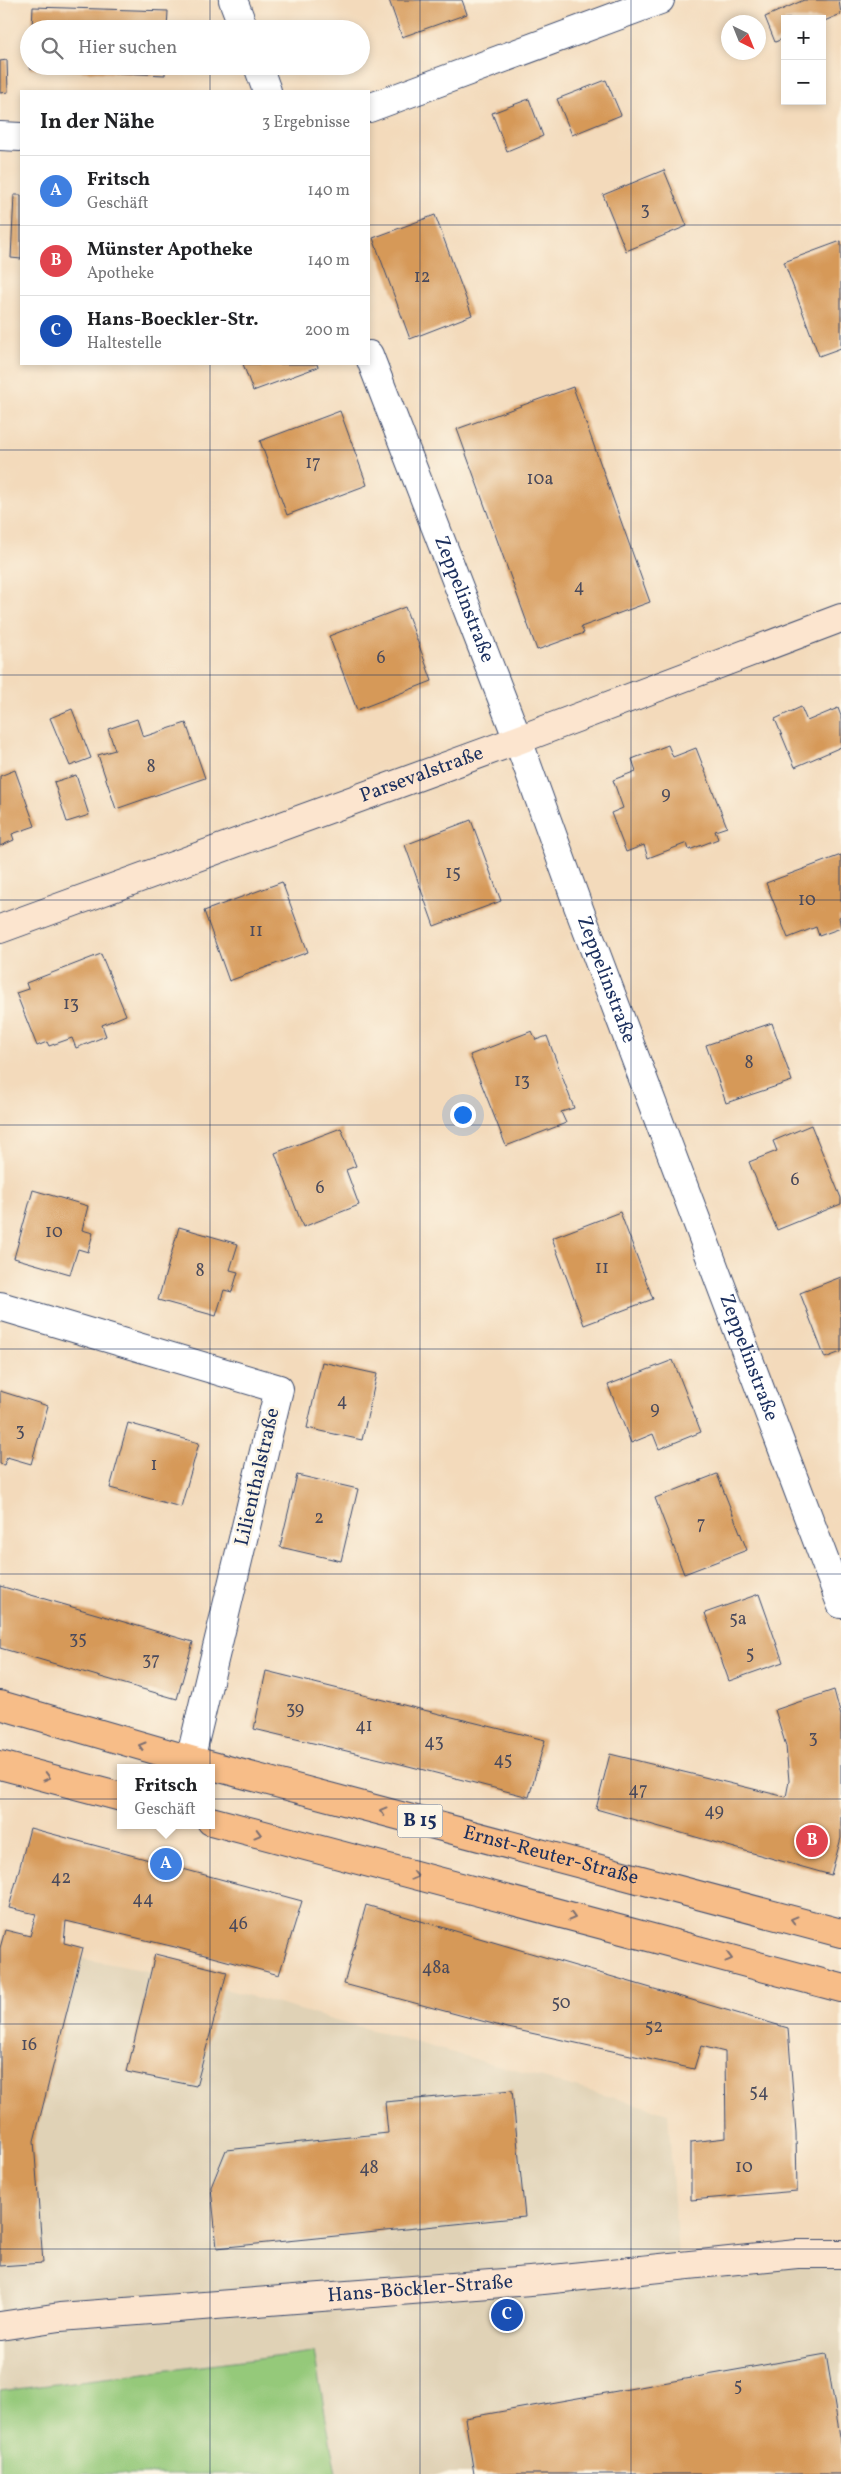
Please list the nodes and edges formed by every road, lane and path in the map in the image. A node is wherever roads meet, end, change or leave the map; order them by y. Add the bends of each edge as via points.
1 (233, 0) edge
2 (660, 0) edge
3 (241, 20) edge
4 (261, 75) edge
5 (267, 90) edge
6 (370, 108) edge
7 (0, 136) edge
8 (20, 137) edge
9 (370, 358) edge
10 (841, 618) edge
11 (518, 740) junction
12 (0, 929) edge
13 (0, 1306) edge
14 (841, 1604) edge
15 (0, 1705) edge
16 (190, 1760) junction
17 (205, 1764) edge
18 (0, 1765) edge
19 (215, 1767) edge
20 (117, 1796) edge
21 (215, 1822) edge
22 (841, 1933) edge
23 (841, 1988) edge
24 (841, 2254) edge
25 (0, 2326) edge

1 - 3 street
2 - 6 street
4 - 5 street
7 - 8 street
9 - 11 street, Zeppelinstraße
10 - 11 main road, Parsevalstraße
11 - 12 main road, Parsevalstraße
11 - 14 street, Zeppelinstraße
13 - 16 street, Lilienthalstraße via 279,1388
16 -> 15 main road, Ernst-Reuter-Straße / B 15
17 -> 16 main road, Ernst-Reuter-Straße / B 15
18 -> 20 main road
22 -> 19 main road, Ernst-Reuter-Straße / B 15
21 -> 23 main road
24 - 25 main road, Hans-Böckler-Straße via 797,2254 543,2280 60,2316

